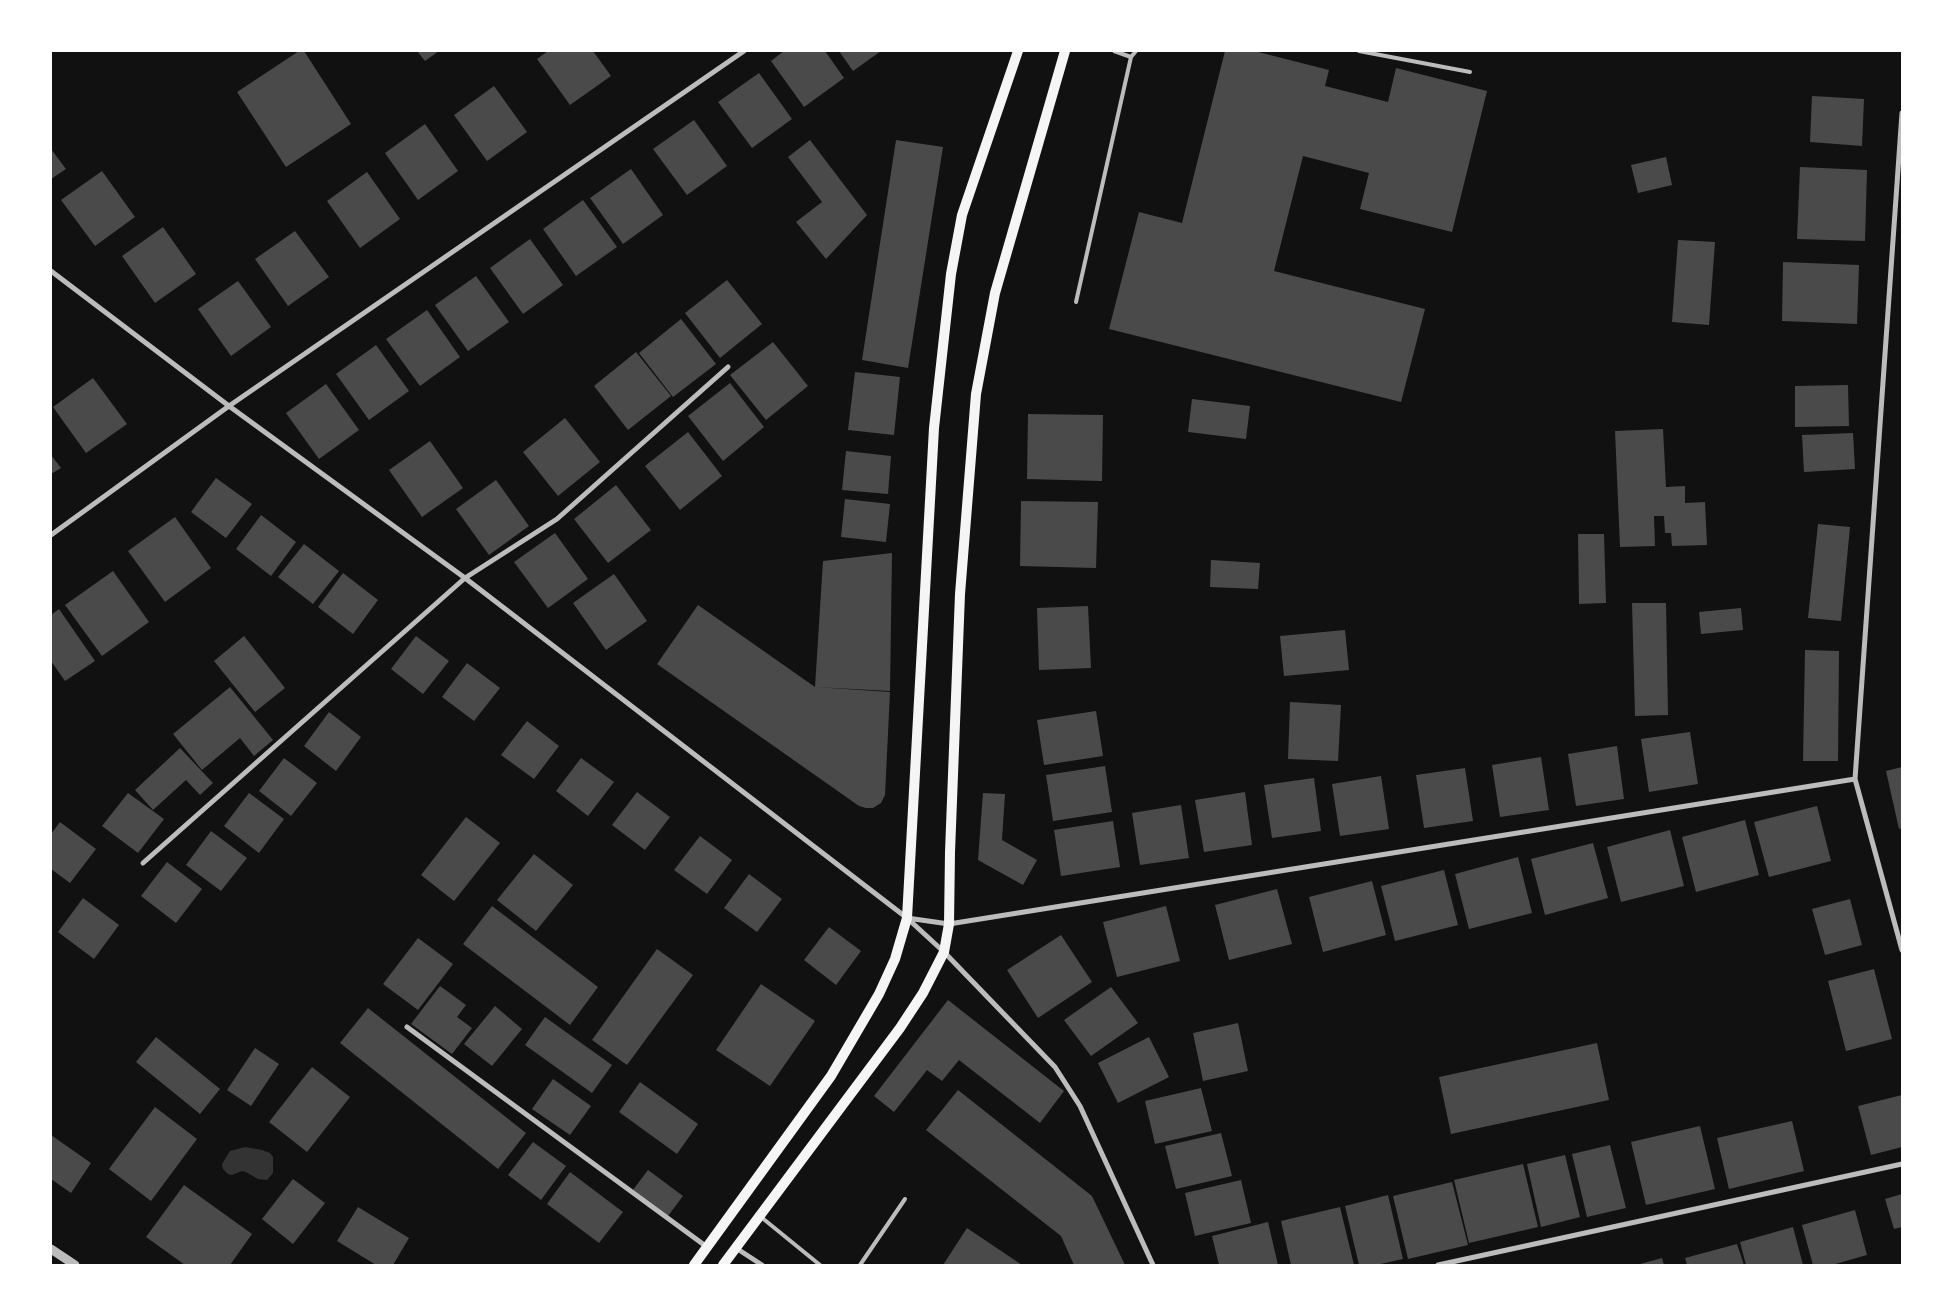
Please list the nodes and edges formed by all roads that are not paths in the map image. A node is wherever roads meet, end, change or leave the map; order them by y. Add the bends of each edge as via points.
1 (744, 51) edge
2 (1018, 51) edge
3 (1064, 51) edge
4 (1114, 51) edge
5 (1136, 51) edge
6 (1359, 51) edge
7 (1131, 57) junction
8 (1470, 72) dead end
9 (1902, 113) edge
10 (51, 271) edge
11 (1076, 302) dead end
12 (728, 367) dead end
13 (229, 406) junction
14 (51, 535) edge
15 (465, 578) junction
16 (1855, 779) junction
17 (143, 863) dead end
18 (907, 918) junction
19 (950, 924) junction
20 (1902, 950) edge
21 (944, 952) junction
22 (407, 1027) dead end
23 (1902, 1164) edge
24 (905, 1199) dead end
25 (759, 1216) junction
26 (707, 1247) junction
27 (51, 1248) edge
28 (735, 1248) junction
29 (75, 1265) edge
30 (694, 1265) edge
31 (723, 1265) edge
32 (762, 1265) edge
33 (820, 1265) edge
34 (860, 1265) edge
35 (1153, 1265) edge
36 (1438, 1265) edge

1 - 13 street
2 - 18 main road via 962,215 951,274 934,428
3 - 19 main road via 995,293 976,394 960,594
4 - 7 lane
5 - 7 lane
6 - 8 lane
7 - 11 lane
9 - 16 street
10 - 13 street
12 - 15 street via 557,518
13 - 14 street
13 - 15 street
15 - 17 street
15 - 18 street
16 - 19 street
16 - 20 street
18 - 19 street
18 - 21 street
18 - 26 main road via 895,958 879,994 831,1076
19 - 21 main road
21 - 25 main road via 900,1028
21 - 35 street via 1055,1066 1068,1085
22 - 26 street
23 - 36 street
24 - 34 lane
25 - 28 main road
25 - 33 lane
26 - 30 main road
27 - 29 street
28 - 31 main road
28 - 32 street

